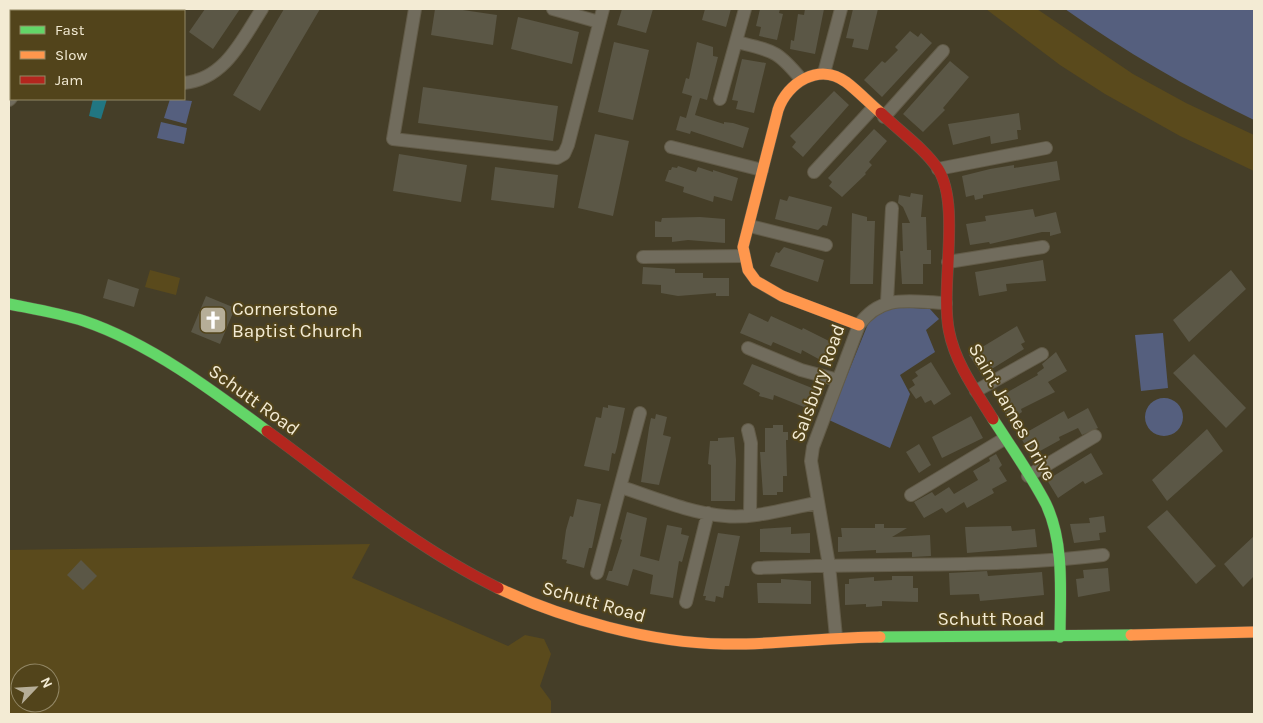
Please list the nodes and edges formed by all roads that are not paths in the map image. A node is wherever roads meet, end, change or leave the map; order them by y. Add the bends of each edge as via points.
1 (262, 9) edge
2 (415, 9) edge
3 (553, 9) edge
4 (603, 9) edge
5 (746, 9) edge
6 (841, 9) edge
7 (599, 22) junction
8 (737, 42) junction
9 (943, 52) dead end
10 (824, 73) junction
11 (801, 79) junction
12 (185, 83) edge
13 (720, 99) dead end
14 (873, 108) junction
15 (884, 117) junction
16 (671, 147) dead end
17 (1046, 148) dead end
18 (938, 169) junction
19 (762, 170) junction
20 (814, 172) dead end
21 (892, 208) dead end
22 (750, 226) junction
23 (826, 245) dead end
24 (1044, 247) dead end
25 (744, 256) junction
26 (643, 257) dead end
27 (948, 262) junction
28 (887, 302) junction
29 (946, 303) junction
30 (9, 304) edge
31 (859, 325) junction
32 (748, 348) dead end
33 (1042, 354) dead end
34 (838, 380) junction
35 (976, 391) junction
36 (640, 414) dead end
37 (748, 430) dead end
38 (1095, 436) dead end
39 (1004, 439) junction
40 (1028, 476) junction
41 (621, 487) junction
42 (911, 495) dead end
43 (817, 502) junction
44 (708, 513) junction
45 (750, 515) junction
46 (1103, 555) dead end
47 (1061, 560) junction
48 (829, 565) junction
49 (758, 568) dead end
50 (597, 573) dead end
51 (686, 602) dead end
52 (1254, 632) edge
53 (1060, 637) junction
54 (836, 638) junction

1 - 12 street via 232,56 219,70
2 - 7 street via 393,139 557,158 564,154 568,145
3 - 7 street
4 - 7 street
5 - 8 street
6 - 10 street
8 - 11 street via 782,56
8 - 13 street
9 - 15 street
10 - 11 street
10 - 14 street, Saint James Drive via 845,81
11 - 19 street via 786,92
14 - 15 street, Saint James Drive
14 - 20 street
15 - 18 street, Saint James Drive
16 - 19 street
17 - 18 street
18 - 27 street, Saint James Drive via 949,213
19 - 22 street
21 - 28 street
22 - 23 street
22 - 25 street via 743,247
24 - 27 street
25 - 26 street
25 - 31 street via 749,273 766,289
27 - 29 street, Saint James Drive
28 - 29 street
28 - 31 street, Salsbury Road via 869,312
29 - 35 street, Saint James Drive via 949,332
30 - 54 street, Schutt Road via 86,322 165,360 226,400 422,545 474,577 517,597 610,628 647,636 724,644
31 - 34 street, Salsbury Road
32 - 34 street via 801,370
33 - 35 street
34 - 43 street, Salsbury Road via 812,446
35 - 39 street, Saint James Drive
36 - 41 street
37 - 45 street via 751,443
38 - 40 street
39 - 40 street, Saint James Drive
39 - 42 street
40 - 47 street, Saint James Drive via 1053,521
41 - 44 street
41 - 50 street
43 - 45 street
43 - 48 street, Salsbury Road
44 - 45 street
44 - 51 street
46 - 47 street
47 - 48 street
47 - 53 street, Saint James Drive
48 - 49 street
48 - 54 street, Salsbury Road
52 - 53 street, Schutt Road
53 - 54 street, Schutt Road

